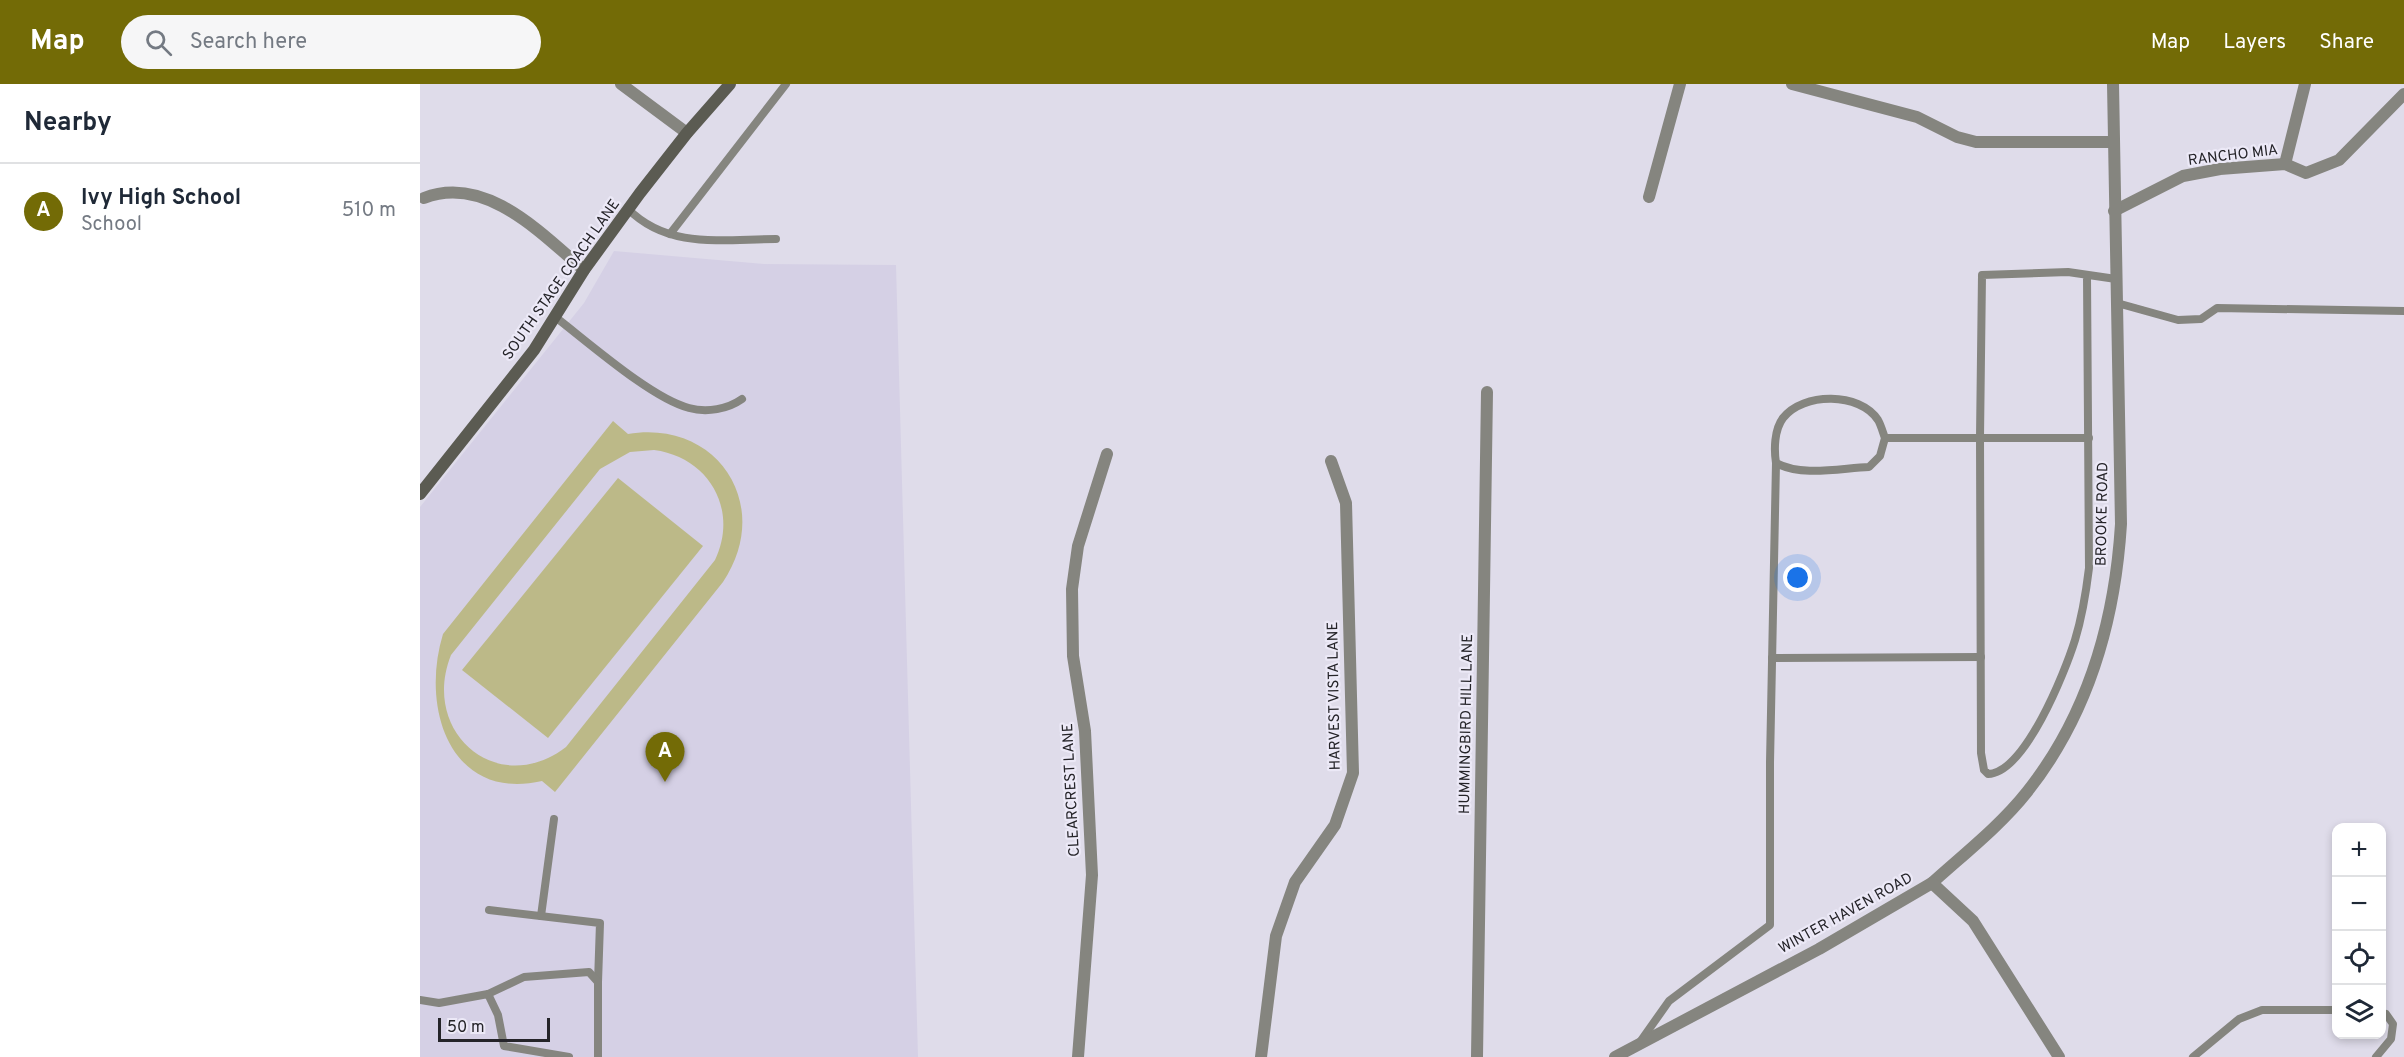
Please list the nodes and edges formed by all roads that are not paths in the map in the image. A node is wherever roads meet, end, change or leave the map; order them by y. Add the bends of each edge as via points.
1 (621, 84) edge
2 (730, 84) edge
3 (786, 84) edge
4 (1680, 84) edge
5 (1792, 84) edge
6 (2113, 84) edge
7 (2305, 84) edge
8 (2404, 94) edge
9 (687, 133) junction
10 (2114, 142) junction
11 (2285, 164) junction
12 (1649, 197) dead end
13 (424, 198) dead end
14 (628, 209) junction
15 (2114, 211) junction
16 (670, 234) junction
17 (776, 238) dead end
18 (584, 270) junction
19 (2087, 276) junction
20 (2116, 279) junction
21 (2117, 303) junction
22 (2404, 311) edge
23 (554, 316) junction
24 (1487, 392) dead end
25 (742, 399) dead end
26 (1980, 437) junction
27 (1885, 438) junction
28 (2089, 438) junction
29 (1107, 454) dead end
30 (1331, 461) dead end
31 (1776, 463) junction
32 (420, 494) edge
33 (1981, 657) junction
34 (1772, 658) junction
35 (554, 819) dead end
36 (1932, 883) junction
37 (489, 910) dead end
38 (541, 916) junction
39 (598, 982) junction
40 (488, 994) junction
41 (420, 1000) edge
42 (2332, 1010) edge
43 (2386, 1014) edge
44 (1639, 1045) junction
45 (569, 1057) edge
46 (598, 1057) edge
47 (1078, 1057) edge
48 (1261, 1057) edge
49 (1477, 1057) edge
50 (1615, 1057) edge
51 (2059, 1057) edge
52 (2193, 1057) edge
53 (2376, 1057) edge

1 - 9 street
2 - 9 main road, SOUTH STAGE COACH LANE
3 - 16 lane
4 - 12 street
5 - 10 street via 1917,117 1976,142
6 - 10 street, BROOKE ROAD
7 - 11 street
8 - 11 street, RANCHO MIA via 2339,160 2306,173
9 - 14 main road, SOUTH STAGE COACH LANE
10 - 15 street, BROOKE ROAD
11 - 15 street, RANCHO MIA via 2183,176
13 - 18 street via 454,192 501,204
14 - 16 lane via 643,224
14 - 18 main road, SOUTH STAGE COACH LANE
15 - 20 street, BROOKE ROAD
16 - 17 lane via 686,240
18 - 23 main road, SOUTH STAGE COACH LANE
19 - 20 lane
19 - 26 lane via 2068,272 1982,276
19 - 28 lane
20 - 21 street, BROOKE ROAD
21 - 22 lane via 2178,320 2201,320 2217,308
21 - 36 street, BROOKE ROAD via 2121,524 2110,619 2093,675 2028,791
23 - 25 lane via 661,396 691,409 729,408
23 - 32 main road, SOUTH STAGE COACH LANE via 534,350
24 - 49 street, HUMMINGBIRD HILL LANE
26 - 27 lane
26 - 28 lane
26 - 33 lane
27 - 31 lane via 1880,456 1869,467 1803,470
27 - 31 lane via 1878,420 1865,408 1848,400 1823,399 1795,407 1782,418 1774,453
28 - 33 lane via 2089,568 2074,641 2029,740 2010,765 1993,774 1983,770 1981,753
29 - 47 street, CLEARCREST LANE via 1078,546 1072,589 1072,656 1085,731 1092,875
30 - 48 street, HARVEST VISTA LANE via 1346,503 1353,773 1335,825 1295,882 1276,936
31 - 34 lane
33 - 34 lane
34 - 44 lane via 1770,925 1669,1001
35 - 38 lane
36 - 44 street, WINTER HAVEN ROAD via 1819,949
36 - 51 street, WINTER HAVEN ROAD via 1973,921
37 - 38 lane
38 - 39 lane via 600,923
39 - 40 lane via 589,972 524,977
39 - 46 lane
40 - 41 lane via 439,1003
40 - 45 lane via 498,1015 504,1046
42 - 52 lane via 2262,1011 2239,1019
43 - 53 lane via 2393,1024 2391,1039
44 - 50 street, WINTER HAVEN ROAD

